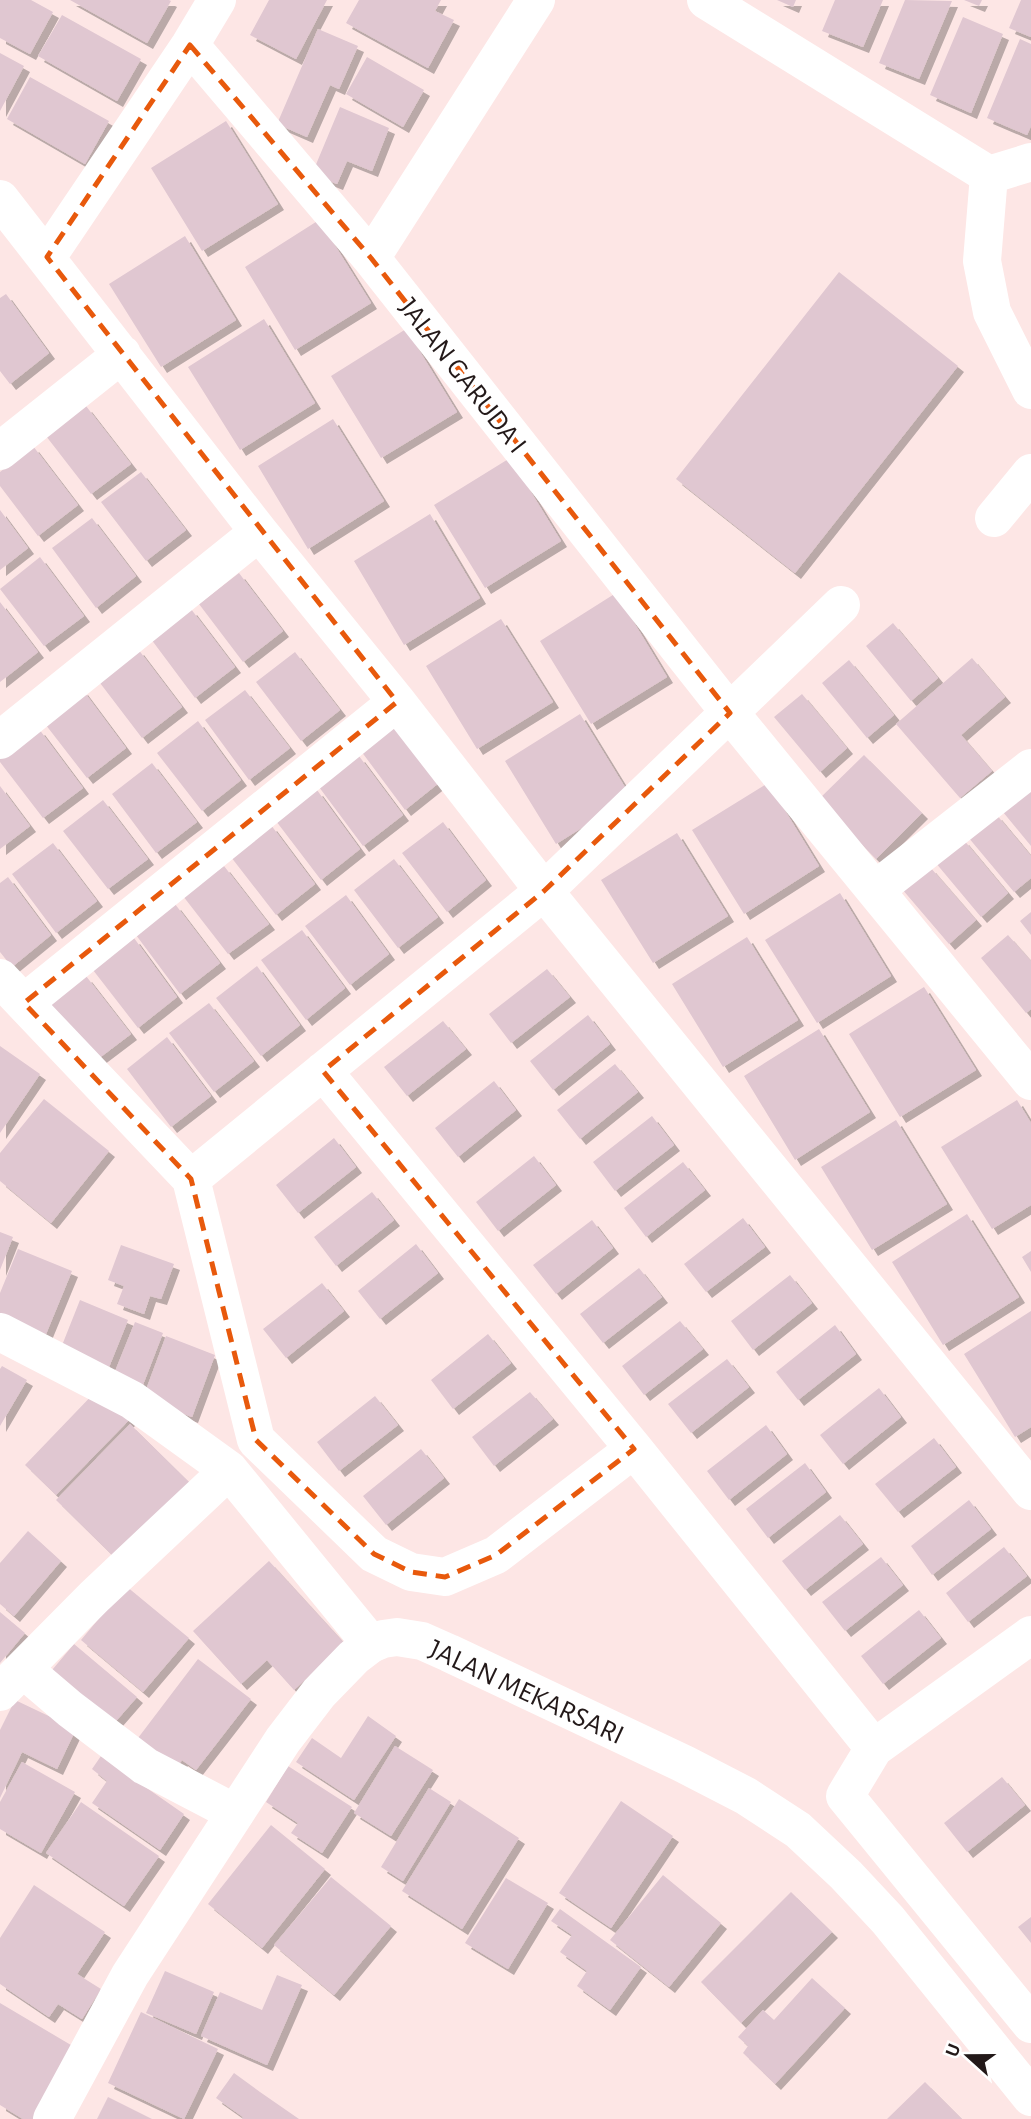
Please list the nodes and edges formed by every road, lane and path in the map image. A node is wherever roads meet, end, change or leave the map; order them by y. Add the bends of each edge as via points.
1 (217, 0) edge
2 (536, 0) edge
3 (706, 0) edge
4 (190, 45) junction
5 (1031, 162) edge
6 (989, 175) junction
7 (0, 199) edge
8 (47, 257) junction
9 (371, 258) junction
10 (121, 354) junction
11 (1031, 390) edge
12 (0, 451) edge
13 (1031, 473) edge
14 (994, 518) dead end
15 (259, 532) junction
16 (841, 605) dead end
17 (397, 702) junction
18 (730, 713) junction
19 (0, 740) edge
20 (1031, 768) edge
21 (875, 890) junction
22 (544, 891) junction
23 (12, 990) edge
24 (1025, 1062) edge
25 (323, 1070) junction
26 (191, 1179) junction
27 (0, 1332) edge
28 (634, 1448) junction
29 (229, 1470) junction
30 (1031, 1491) edge
31 (1031, 1635) edge
32 (371, 1644) junction
33 (11, 1680) edge
34 (874, 1748) junction
35 (235, 1813) junction
36 (1031, 2024) edge
37 (1031, 2097) edge
38 (52, 2119) edge

1 - 4 street
2 - 9 street
3 - 6 street
4 - 8 street
4 - 9 street, JALAN GARUDA I
5 - 6 street
6 - 11 street via 982,261 992,312
7 - 8 street
8 - 10 street
9 - 18 street, JALAN GARUDA I
10 - 12 street
10 - 15 street
13 - 14 street
15 - 17 street
15 - 19 street
16 - 18 street
17 - 22 street
17 - 23 street
18 - 21 street, JALAN GARUDA I
18 - 22 street
20 - 21 street
21 - 24 street, JALAN GARUDA I
22 - 25 street
22 - 30 street
23 - 26 street
25 - 26 street
25 - 28 street
26 - 28 street via 256,1440 374,1554 411,1572 445,1577 496,1555
27 - 29 street via 132,1399
28 - 34 street
29 - 32 street
29 - 33 street
31 - 34 street
32 - 35 street via 319,1693
32 - 37 street, JALAN MEKARSARI via 397,1637 422,1641 684,1764 798,1830 888,1920
33 - 35 street via 70,1709 145,1766
34 - 36 street via 845,1796
35 - 38 street via 130,1975

